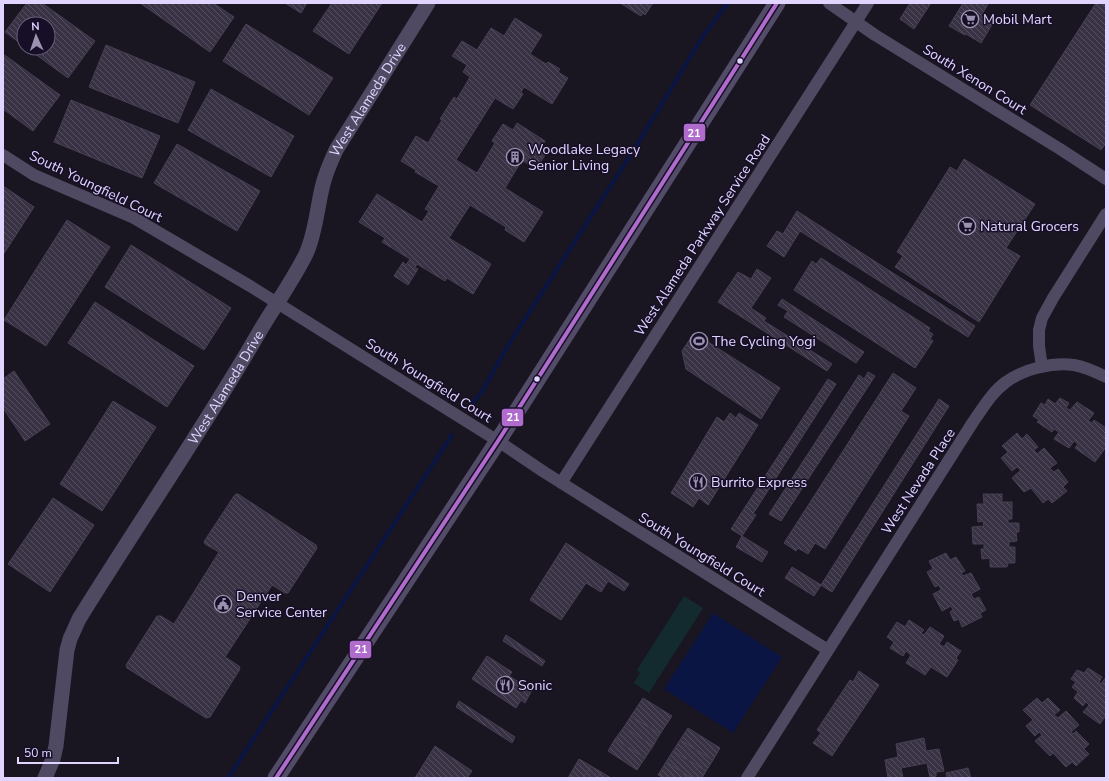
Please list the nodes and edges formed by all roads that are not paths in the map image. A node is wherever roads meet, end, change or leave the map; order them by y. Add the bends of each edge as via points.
1 (428, 3) edge
2 (777, 3) edge
3 (829, 3) edge
4 (868, 3) edge
5 (856, 22) junction
6 (3, 155) edge
7 (1106, 179) edge
8 (1106, 214) edge
9 (278, 304) junction
10 (1042, 367) junction
11 (1106, 377) edge
12 (498, 441) junction
13 (561, 483) junction
14 (828, 650) junction
15 (44, 778) edge
16 (276, 778) edge
17 (747, 778) edge

1 - 9 street, West Alameda Drive via 336,150 323,184 312,241
2 - 12 main road
3 - 5 street, South Xenon Court
4 - 5 street, West Alameda Parkway Service Road
5 - 7 street, South Xenon Court
5 - 13 street, West Alameda Parkway Service Road
6 - 9 street, South Youngfield Court via 34,175 134,218
8 - 10 street via 1042,318 1039,330
9 - 12 street, South Youngfield Court
9 - 15 street, West Alameda Drive via 76,624 67,650 56,746
10 - 11 street, West Nevada Place via 1073,365
10 - 14 street, West Nevada Place via 1006,382 987,402
12 - 13 street, South Youngfield Court
12 - 16 main road
13 - 14 street, South Youngfield Court
14 - 17 street, West Nevada Place

